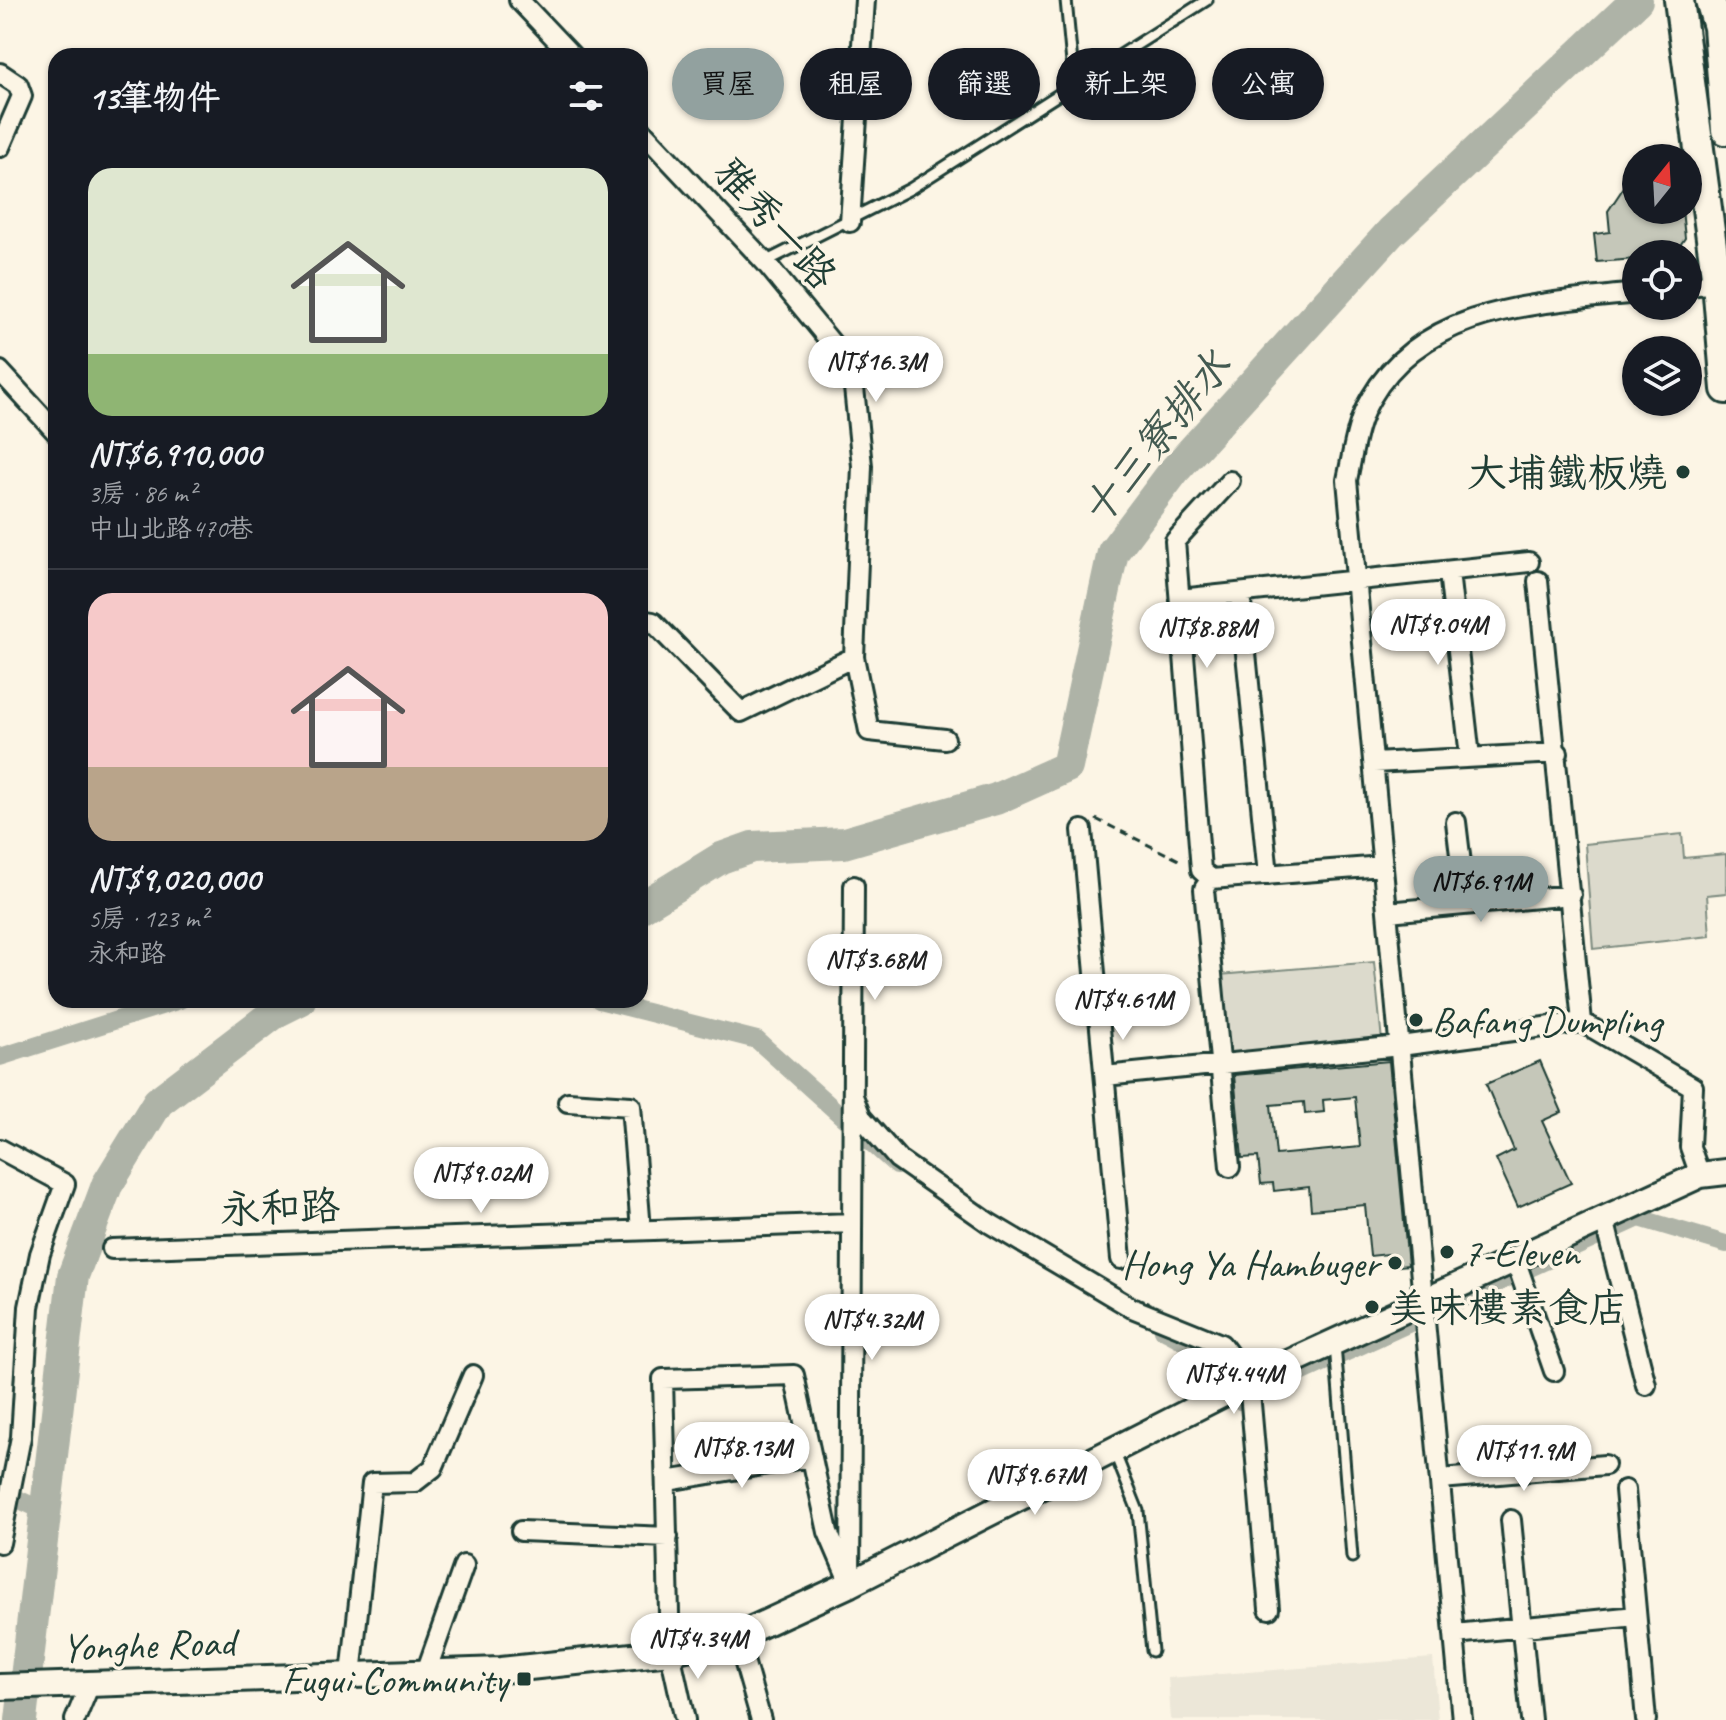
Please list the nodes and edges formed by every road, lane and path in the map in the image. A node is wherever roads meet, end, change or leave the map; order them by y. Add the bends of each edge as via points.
1 (519, 0) edge
2 (865, 0) edge
3 (1066, 0) edge
4 (1207, 0) edge
5 (1679, 0) edge
6 (1710, 0) edge
7 (564, 48) edge
8 (1071, 48) edge
9 (1131, 48) edge
10 (0, 73) edge
11 (1056, 96) edge
12 (1726, 130) edge
13 (648, 138) edge
14 (0, 147) edge
15 (850, 222) junction
16 (765, 262) junction
17 (1721, 283) edge
18 (1622, 295) edge
19 (0, 371) edge
20 (1726, 389) edge
21 (48, 423) edge
22 (1230, 481) dead end
23 (1529, 562) dead end
24 (1449, 572) junction
25 (1538, 581) dead end
26 (1357, 583) junction
27 (1240, 593) junction
28 (1180, 599) junction
29 (648, 621) edge
30 (854, 657) junction
31 (945, 739) dead end
32 (1558, 753) junction
33 (1470, 757) junction
34 (1374, 763) junction
35 (1456, 822) dead end
36 (1082, 830) joint
37 (1383, 866) junction
38 (1206, 875) junction
39 (1268, 875) junction
40 (854, 886) dead end
41 (1571, 895) junction
42 (1466, 905) junction
43 (1388, 912) junction
44 (1582, 1022) junction
45 (1400, 1046) junction
46 (1219, 1063) junction
47 (1105, 1076) junction
48 (853, 1096) junction
49 (568, 1102) dead end
50 (0, 1149) edge
51 (1230, 1167) dead end
52 (1726, 1172) edge
53 (1700, 1175) junction
54 (1604, 1219) junction
55 (852, 1223) junction
56 (641, 1230) junction
57 (112, 1249) dead end
58 (1121, 1259) dead end
59 (1516, 1260) junction
60 (1424, 1301) junction
61 (1335, 1344) junction
62 (1554, 1371) dead end
63 (473, 1375) dead end
64 (1249, 1382) junction
65 (1646, 1385) dead end
66 (1114, 1450) junction
67 (810, 1457) junction
68 (1605, 1465) dead end
69 (1441, 1479) junction
70 (667, 1481) junction
71 (1625, 1490) dead end
72 (1511, 1520) dead end
73 (521, 1531) dead end
74 (668, 1537) junction
75 (0, 1543) edge
76 (1352, 1557) dead end
77 (464, 1565) dead end
78 (850, 1584) junction
79 (1269, 1609) dead end
80 (1636, 1616) junction
81 (1522, 1627) junction
82 (1455, 1634) junction
83 (737, 1636) junction
84 (1152, 1651) dead end
85 (670, 1652) junction
86 (426, 1672) junction
87 (351, 1675) junction
88 (90, 1684) junction
89 (0, 1687) edge
90 (75, 1720) edge
91 (685, 1720) edge
92 (761, 1720) edge
93 (1462, 1720) edge
94 (1531, 1720) edge
95 (1646, 1720) edge

1 - 7 street
2 - 15 street
3 - 8 lane
4 - 9 lane
5 - 17 main road
6 - 12 main road via 1718,27
10 - 14 street via 18,85 22,96
11 - 15 lane
13 - 16 street, 雅秀一路
15 - 16 lane
16 - 30 street, 雅秀一路 via 852,368 862,466
17 - 20 main road
18 - 26 street via 1504,309 1435,333 1396,362 1370,400 1347,480
19 - 21 street
22 - 28 street via 1175,541
23 - 24 street
24 - 26 street
24 - 33 street
25 - 32 street
26 - 27 street
26 - 34 street
27 - 28 street
27 - 39 street
28 - 38 street
29 - 30 street via 741,712
30 - 31 street, 雅秀一路 via 869,731
32 - 33 street
32 - 41 street
33 - 34 street
34 - 37 street
35 - 42 street
36 - 38 path via 1087,814
36 - 47 street
37 - 39 street
37 - 43 street
38 - 39 street
38 - 46 street
40 - 48 street
41 - 42 street
41 - 44 street
42 - 43 street
43 - 45 street
44 - 45 street
44 - 53 street via 1693,1087 1690,1147
45 - 46 street
45 - 60 street
46 - 47 street
46 - 51 street
47 - 58 street
48 - 55 street
48 - 64 street via 861,1117 898,1159 989,1223 1132,1308 1221,1344
49 - 56 street via 631,1106
50 - 75 street via 65,1184 40,1254 29,1307 21,1437
52 - 53 main road, Yonghe Road
53 - 54 main road, Yonghe Road
54 - 59 main road, Yonghe Road
54 - 65 street
55 - 56 street, 永和路
55 - 78 street
56 - 57 street, 永和路
59 - 60 main road, Yonghe Road
59 - 62 street
60 - 61 main road, Yonghe Road
60 - 69 street
61 - 64 main road, Yonghe Road
61 - 76 lane
63 - 87 street via 433,1468 415,1482 372,1483
64 - 66 main road, Yonghe Road
64 - 79 street
66 - 78 main road, Yonghe Road
66 - 84 lane via 1138,1511
67 - 70 street
67 - 70 street via 794,1375 663,1379
67 - 78 street via 828,1532
68 - 69 street
69 - 82 street
70 - 74 street
71 - 80 street
72 - 81 street
73 - 74 street
74 - 85 street
77 - 86 street
78 - 83 main road, Yonghe Road
80 - 81 street
80 - 95 street
81 - 82 street
81 - 94 street
82 - 93 street
83 - 85 main road, Yonghe Road
83 - 92 street
85 - 86 main road, Yonghe Road via 501,1670
85 - 91 street
86 - 87 main road, Yonghe Road
87 - 88 main road, Yonghe Road
88 - 89 main road, Yonghe Road
88 - 90 street

